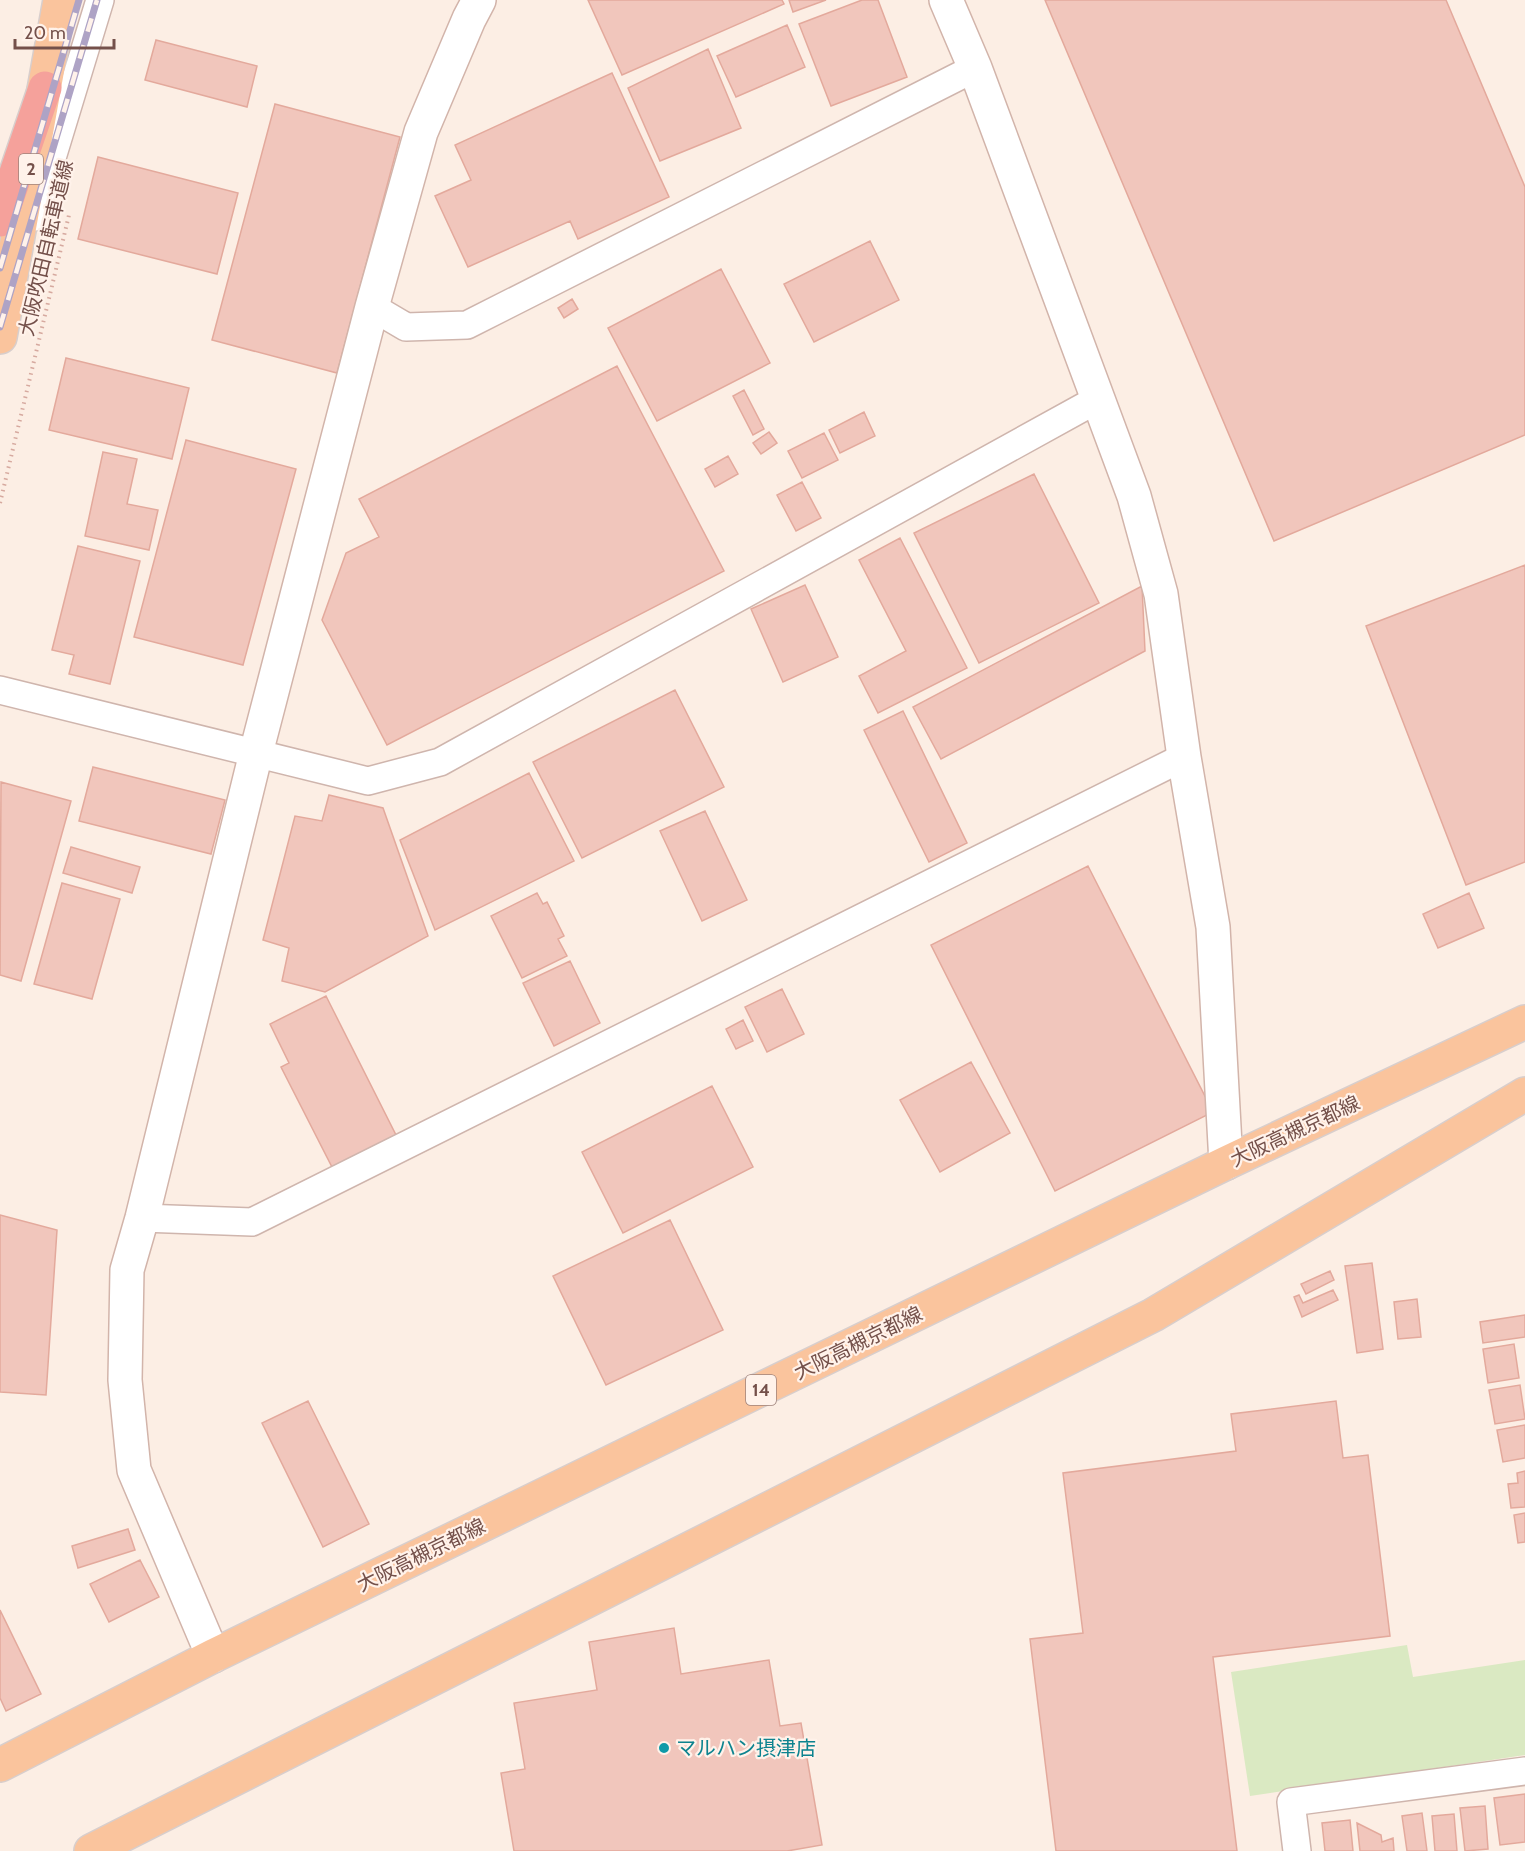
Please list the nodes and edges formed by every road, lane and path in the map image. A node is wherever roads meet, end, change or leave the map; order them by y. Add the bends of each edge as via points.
1 (60, 0) edge
2 (100, 0) edge
3 (479, 0) edge
4 (946, 0) edge
5 (975, 68) junction
6 (45, 88) junction
7 (71, 206) dead end
8 (0, 220) edge
9 (372, 307) junction
10 (3, 324) edge
11 (1098, 399) junction
12 (0, 503) edge
13 (0, 690) edge
14 (256, 753) junction
15 (1184, 757) junction
16 (1525, 1022) edge
17 (1525, 1094) edge
18 (1226, 1163) junction
19 (142, 1218) junction
20 (213, 1656) junction
21 (0, 1765) edge
22 (1525, 1771) edge
23 (91, 1851) edge
24 (1297, 1851) edge

1 - 6 main road, 2
2 - 10 street
3 - 9 street via 421,132
4 - 5 street
5 - 9 street via 467,325 405,327
5 - 11 street
6 - 8 highway
6 - 10 main road, 2
7 - 12 path, 大阪吹田自転車道線
9 - 14 street
11 - 14 street via 440,762 368,781
11 - 15 street via 1134,496 1161,594
13 - 14 street
14 - 19 street
15 - 18 street via 1214,927
15 - 19 street via 252,1222
16 - 18 main road, 大阪高槻京都線 / 14
17 - 23 main road via 1153,1315
18 - 20 main road, 大阪高槻京都線 / 14
19 - 20 street via 127,1270 125,1380 134,1470
20 - 21 main road, 大阪高槻京都線 / 14
22 - 24 street via 1291,1802

